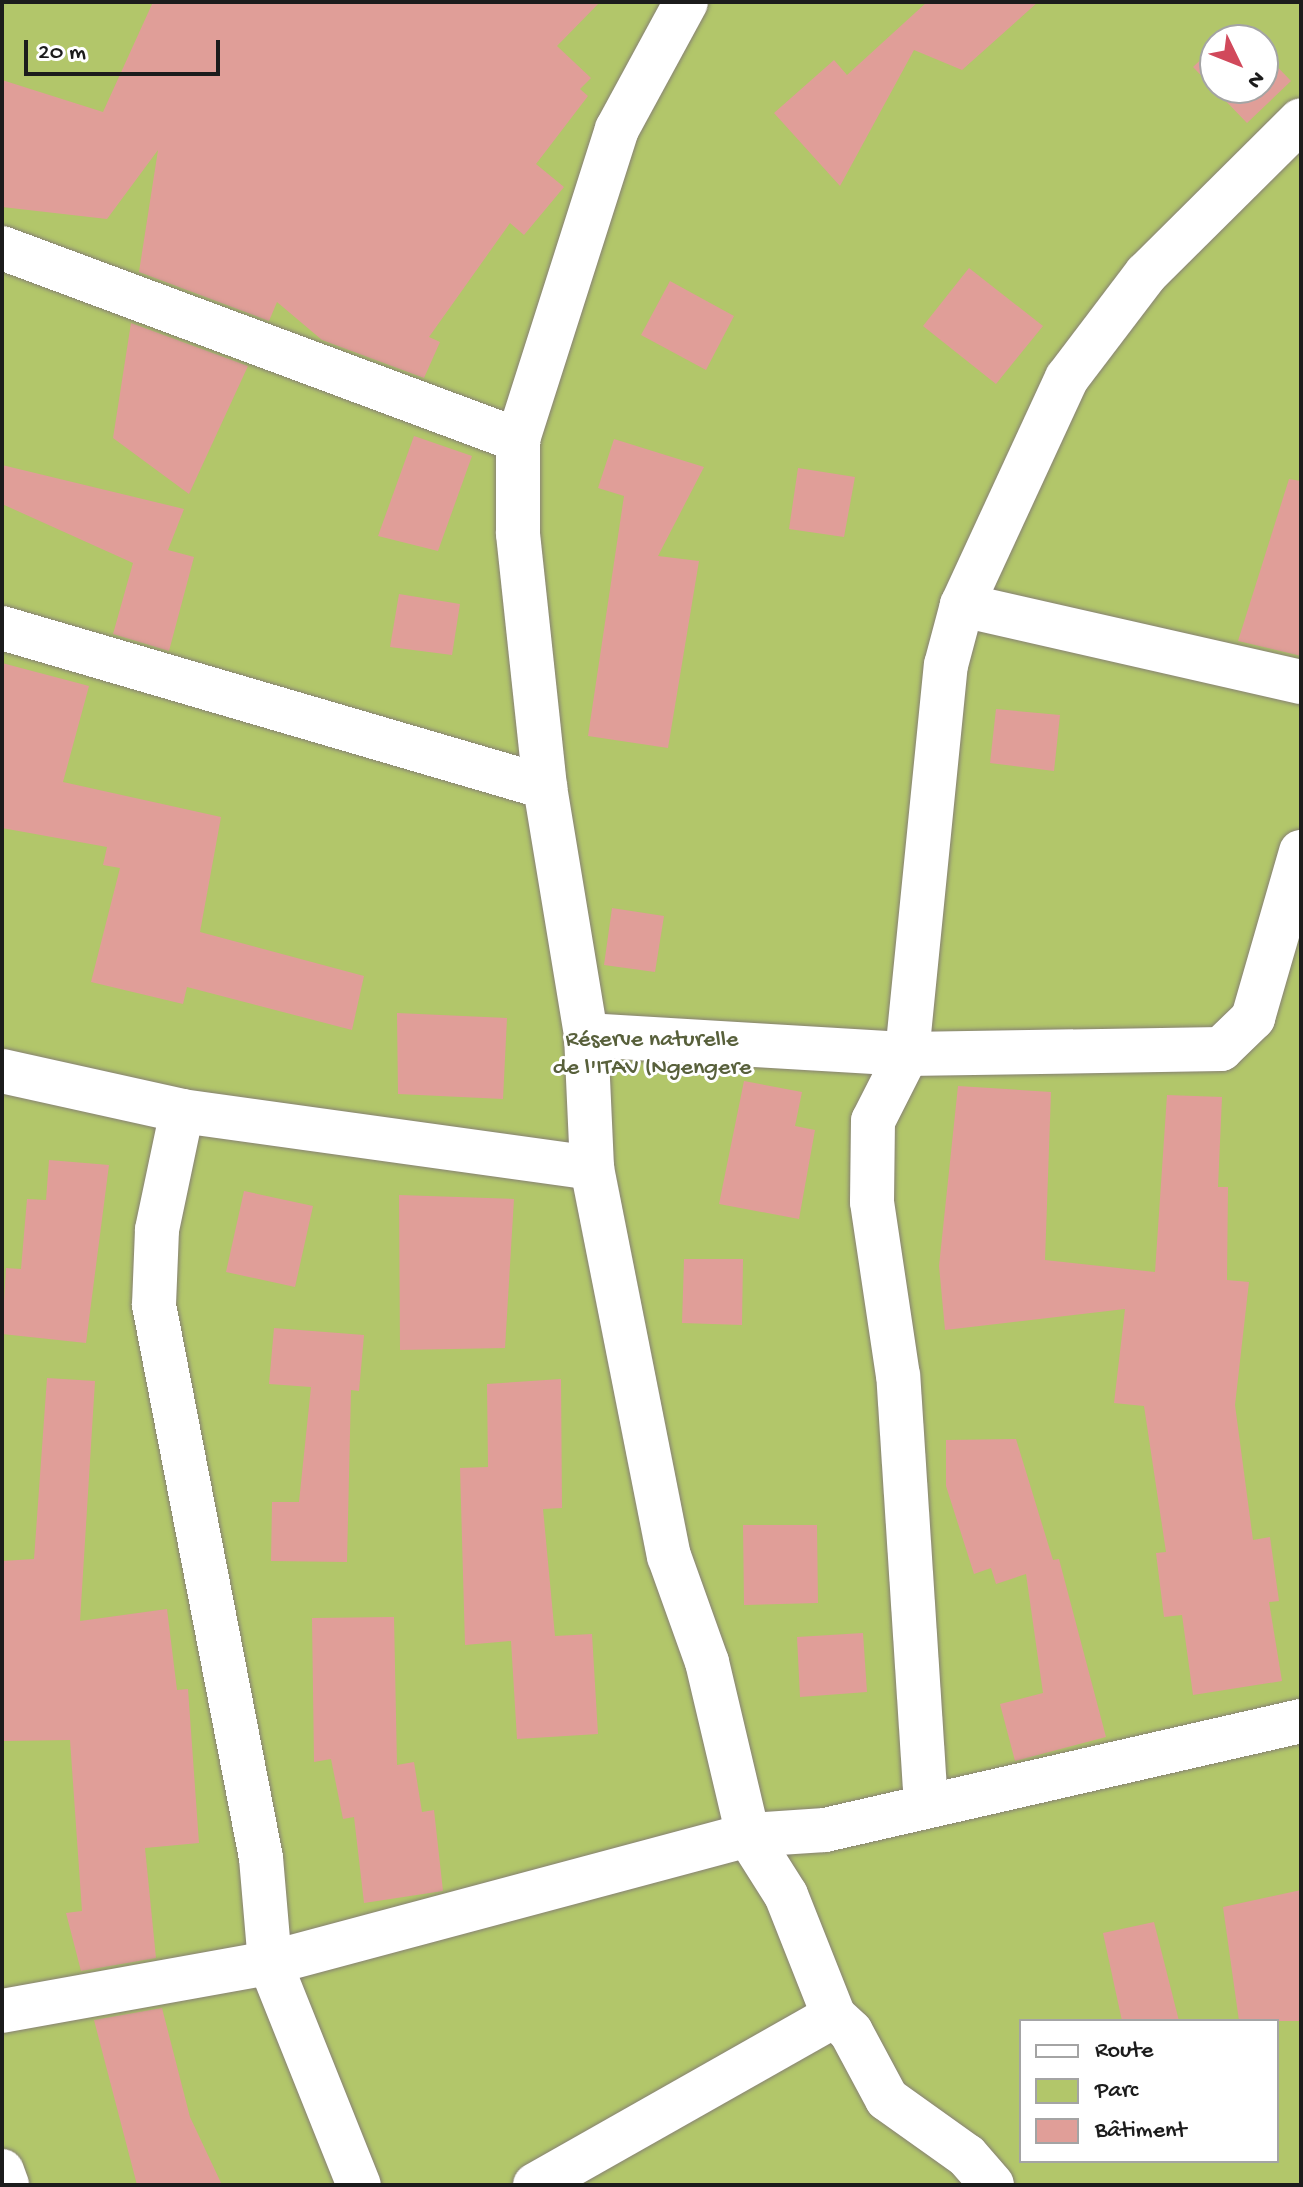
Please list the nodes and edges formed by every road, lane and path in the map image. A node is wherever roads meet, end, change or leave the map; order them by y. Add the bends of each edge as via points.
1 (686, 2) edge
2 (1301, 120) edge
3 (2, 248) edge
4 (518, 440) junction
5 (962, 605) junction
6 (2, 628) edge
7 (1301, 682) edge
8 (545, 787) junction
9 (1301, 852) edge
10 (586, 1035) junction
11 (907, 1054) junction
12 (2, 1071) edge
13 (182, 1111) junction
14 (592, 1168) junction
15 (1301, 1721) edge
16 (926, 1805) junction
17 (748, 1835) junction
18 (270, 1963) junction
19 (2, 2011) edge
20 (834, 2016) junction
21 (2, 2171) edge
22 (7, 2185) edge
23 (359, 2185) edge
24 (535, 2185) edge
25 (992, 2185) edge

1 - 4 street via 617,129
2 - 5 street via 1146,274 1067,378
3 - 4 street
4 - 8 street via 518,534
5 - 7 street
5 - 11 street via 930,786
6 - 8 street
8 - 10 street
9 - 11 street via 1253,1018 1221,1049
10 - 11 street
10 - 14 street
11 - 16 street via 873,1121 872,1202 898,1376
12 - 13 street
13 - 14 street
13 - 18 street via 157,1230 154,1305 261,1858
14 - 17 street via 669,1556 707,1662
15 - 16 street
16 - 17 street via 825,1830
17 - 18 street
17 - 20 street via 786,1895
18 - 19 street
18 - 23 street
20 - 24 street
20 - 25 street via 851,2032 887,2099 967,2156
21 - 22 street

